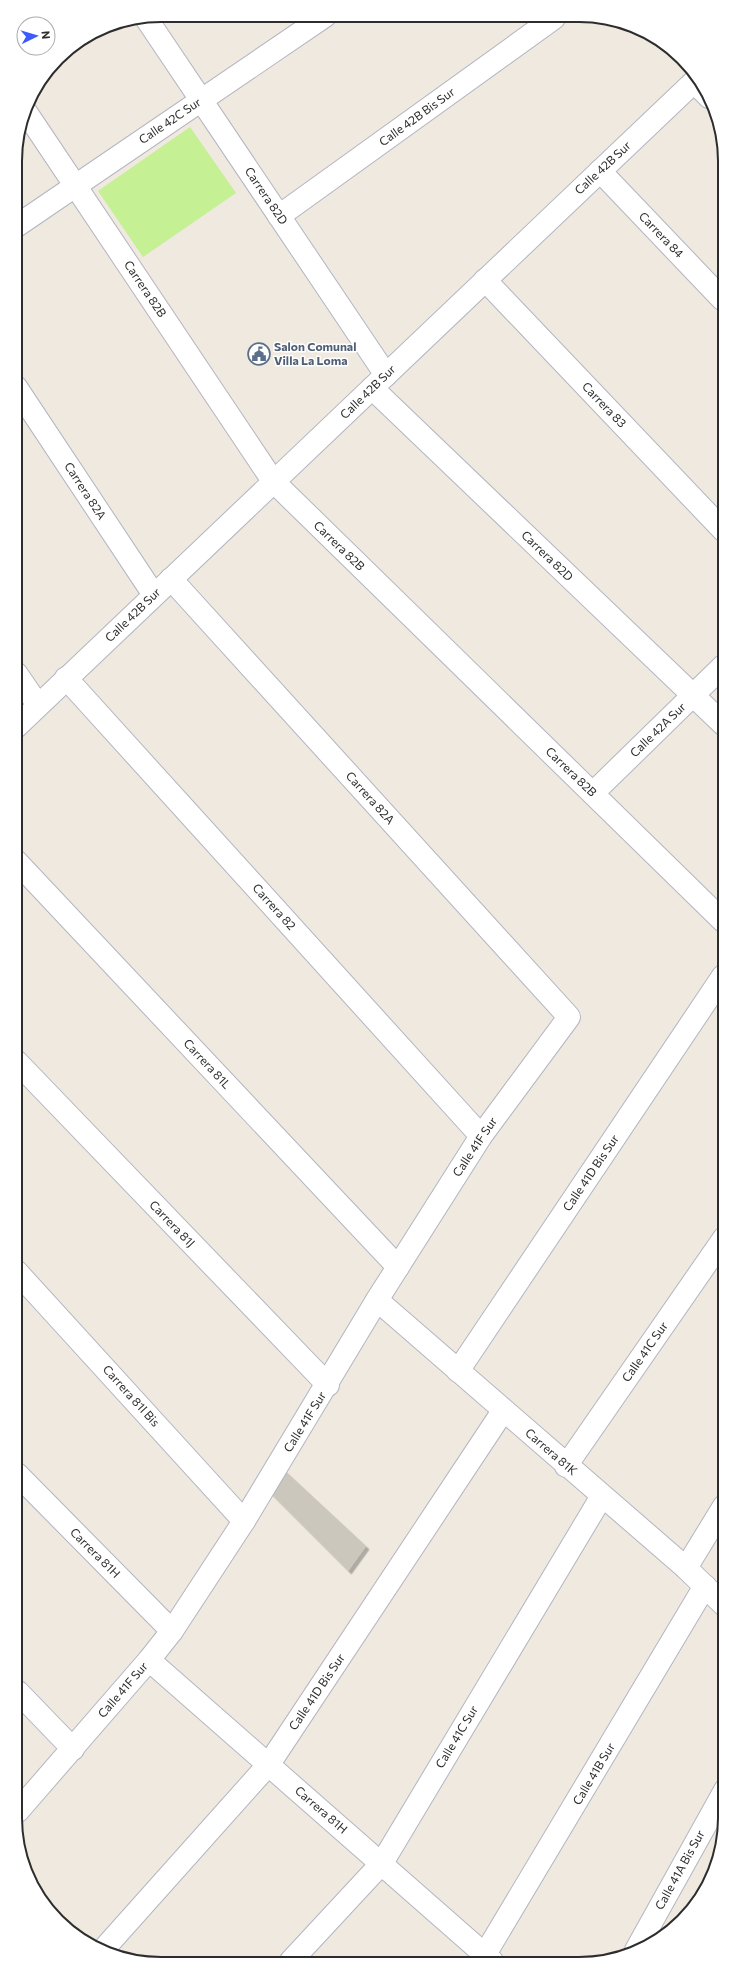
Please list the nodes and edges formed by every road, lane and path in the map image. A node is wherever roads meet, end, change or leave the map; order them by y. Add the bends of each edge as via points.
1 (313, 22) edge
2 (548, 22) edge
3 (149, 23) edge
4 (697, 89) edge
5 (201, 100) junction
6 (30, 117) edge
7 (600, 171) junction
8 (76, 186) junction
9 (279, 216) junction
10 (22, 222) edge
11 (485, 280) junction
12 (718, 295) edge
13 (379, 381) junction
14 (22, 395) edge
15 (273, 481) junction
16 (718, 525) edge
17 (171, 579) junction
18 (154, 596) junction
19 (718, 671) edge
20 (66, 678) junction
21 (22, 682) edge
22 (693, 696) junction
23 (38, 705) junction
24 (718, 719) edge
25 (22, 721) edge
26 (593, 794) junction
27 (22, 867) edge
28 (718, 916) edge
29 (718, 983) edge
30 (569, 1017) joint
31 (22, 1067) edge
32 (481, 1136) junction
33 (718, 1247) edge
34 (398, 1267) junction
35 (22, 1277) edge
36 (377, 1300) junction
37 (458, 1371) junction
38 (328, 1385) junction
39 (503, 1411) junction
40 (566, 1466) junction
41 (22, 1479) edge
42 (602, 1496) junction
43 (718, 1516) edge
44 (244, 1521) junction
45 (686, 1568) junction
46 (705, 1586) junction
47 (718, 1599) edge
48 (172, 1631) junction
49 (149, 1660) junction
50 (22, 1696) edge
51 (73, 1749) junction
52 (269, 1764) junction
53 (718, 1803) edge
54 (22, 1806) edge
55 (382, 1863) junction
56 (641, 1942) edge
57 (107, 1946) edge
58 (295, 1957) edge
59 (484, 1957) edge
60 (487, 1957) edge

1 - 5 street, Calle 42C Sur
2 - 9 street, Calle 42B Bis Sur
3 - 5 street, Carrera 82D
4 - 7 street, Calle 42B Sur
5 - 8 street, Calle 42C Sur
5 - 9 street, Carrera 82D
6 - 8 street, Carrera 82B
7 - 11 street, Calle 42B Sur
7 - 12 street, Carrera 84
8 - 10 street, Calle 42C Sur
8 - 15 street, Carrera 82B
9 - 13 street, Carrera 82D
11 - 13 street, Calle 42B Sur
11 - 16 street, Carrera 83
13 - 15 street, Calle 42B Sur
13 - 22 street, Carrera 82D
14 - 18 street, Carrera 82A
15 - 17 street, Calle 42B Sur
15 - 26 street, Carrera 82B
17 - 18 street, Calle 42B Sur
17 - 30 street, Carrera 82A
18 - 20 street, Calle 42B Sur
19 - 22 street, Calle 42A Sur
20 - 23 street, Calle 42B Sur
20 - 32 street, Carrera 82
21 - 23 street
22 - 24 street, Carrera 82D
22 - 26 street, Calle 42A Sur
23 - 25 street
26 - 28 street, Carrera 82B
27 - 34 street, Carrera 81L
29 - 37 street, Calle 41D Bis Sur
30 - 32 street, Calle 41F Sur
31 - 38 street, Carrera 81J
32 - 34 street, Calle 41F Sur
33 - 40 street, Calle 41C Sur
34 - 36 street, Calle 41F Sur
35 - 44 street, Carrera 81I Bis
36 - 37 street, Carrera 81K
36 - 38 street, Calle 41F Sur
37 - 39 street, Carrera 81K
38 - 44 street, Calle 41F Sur
39 - 40 street, Carrera 81K
39 - 52 street, Calle 41D Bis Sur
40 - 42 street, Carrera 81K
41 - 48 street, Carrera 81H
42 - 45 street, Carrera 81K
42 - 55 street, Calle 41C Sur
43 - 45 street
44 - 48 street, Calle 41F Sur
45 - 46 street, Carrera 81K
46 - 47 street, Carrera 81K
46 - 60 street, Calle 41B Sur
48 - 49 street, Calle 41F Sur
49 - 51 street, Calle 41F Sur
49 - 52 street, Carrera 81H
50 - 51 street
51 - 54 street, Calle 41F Sur
52 - 55 street, Carrera 81H
52 - 57 street, Calle 41D Bis Sur
53 - 56 street, Calle 41A Bis Sur
55 - 58 street, Calle 41C Sur
55 - 59 street, Carrera 81H

